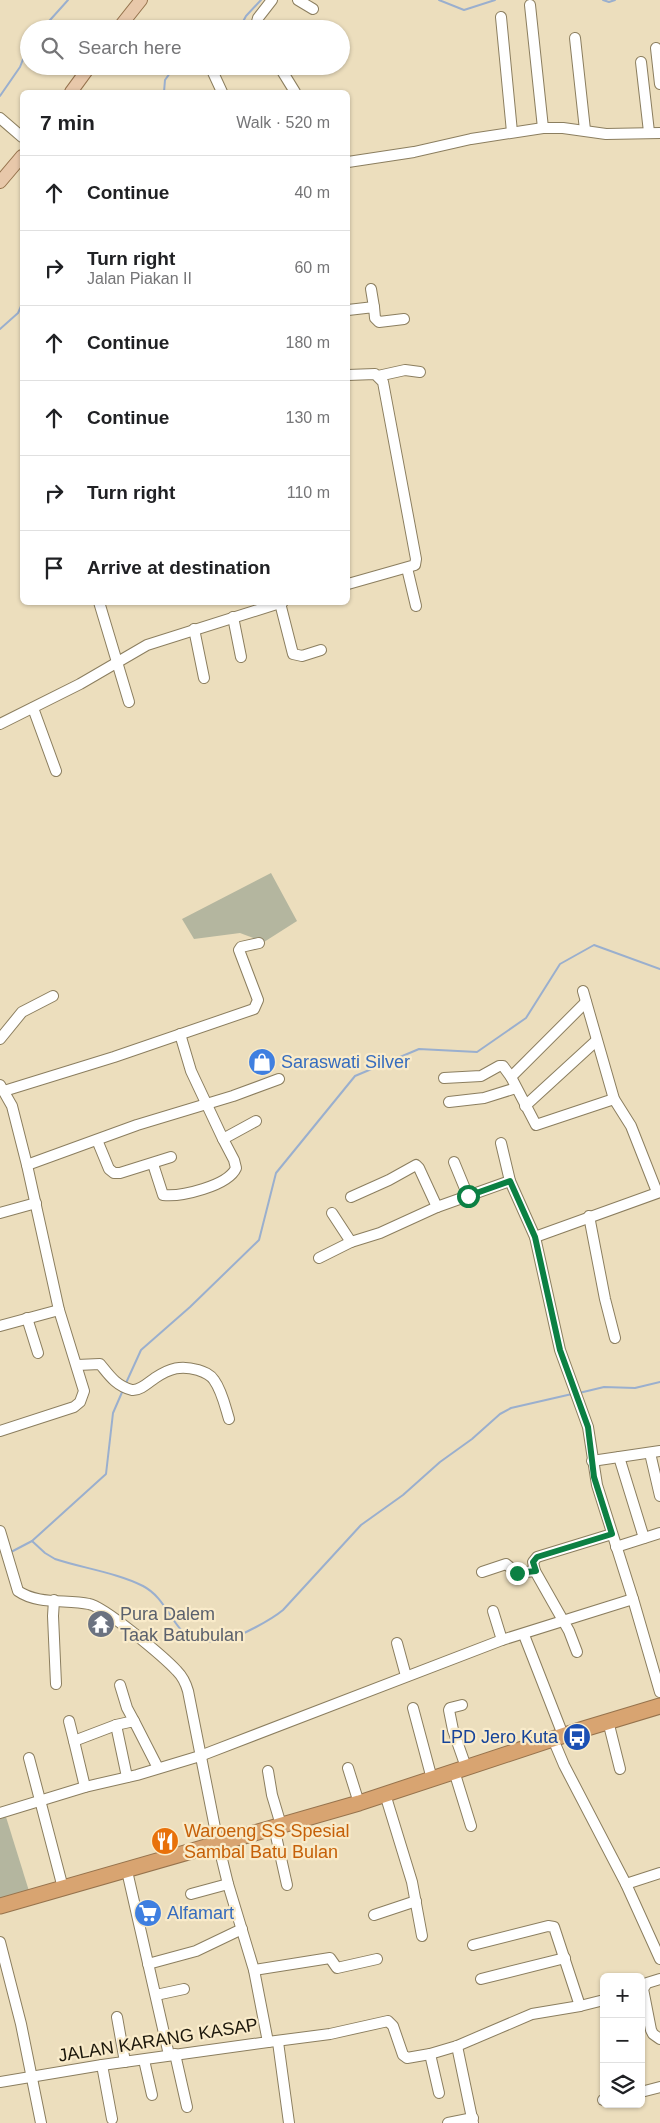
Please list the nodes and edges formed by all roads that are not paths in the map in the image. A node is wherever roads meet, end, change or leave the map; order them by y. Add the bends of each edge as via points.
1 (141, 0) edge
2 (272, 0) edge
3 (298, 0) edge
4 (530, 5) dead end
5 (313, 9) dead end
6 (501, 17) dead end
7 (125, 20) edge
8 (257, 20) edge
9 (575, 38) dead end
10 (656, 48) dead end
11 (641, 62) dead end
12 (83, 75) edge
13 (214, 75) edge
14 (285, 75) edge
15 (660, 84) edge
16 (293, 88) edge
17 (72, 90) edge
18 (221, 90) edge
19 (0, 118) edge
20 (543, 128) junction
21 (585, 130) junction
22 (512, 132) junction
23 (655, 132) edge
24 (20, 135) edge
25 (20, 158) edge
26 (350, 162) edge
27 (0, 182) edge
28 (371, 288) dead end
29 (374, 307) junction
30 (350, 310) edge
31 (404, 319) dead end
32 (420, 372) dead end
33 (350, 375) edge
34 (378, 376) junction
35 (407, 568) junction
36 (350, 583) edge
37 (100, 605) edge
38 (275, 605) edge
39 (282, 605) edge
40 (416, 606) dead end
41 (233, 617) junction
42 (194, 629) junction
43 (321, 650) dead end
44 (241, 657) dead end
45 (116, 662) junction
46 (204, 678) dead end
47 (129, 702) dead end
48 (33, 708) junction
49 (0, 724) edge
50 (56, 771) dead end
51 (260, 944) dead end
52 (583, 991) dead end
53 (52, 996) dead end
54 (586, 1002) junction
55 (180, 1034) junction
56 (0, 1040) edge
57 (596, 1041) junction
58 (511, 1077) junction
59 (444, 1078) dead end
60 (278, 1079) dead end
61 (2, 1088) edge
62 (516, 1088) junction
63 (614, 1098) junction
64 (449, 1102) dead end
65 (205, 1103) junction
66 (525, 1106) junction
67 (256, 1121) dead end
68 (223, 1139) junction
69 (97, 1140) junction
70 (501, 1143) dead end
71 (171, 1157) dead end
72 (454, 1162) dead end
73 (153, 1164) junction
74 (27, 1165) junction
75 (510, 1181) junction
76 (658, 1192) edge
77 (351, 1196) dead end
78 (468, 1196) junction
79 (36, 1204) junction
80 (437, 1206) junction
81 (0, 1213) edge
82 (332, 1213) dead end
83 (589, 1216) junction
84 (535, 1237) junction
85 (351, 1242) junction
86 (319, 1258) dead end
87 (59, 1310) junction
88 (27, 1318) junction
89 (0, 1326) edge
90 (615, 1338) dead end
91 (38, 1353) dead end
92 (77, 1365) junction
93 (229, 1419) dead end
94 (0, 1431) edge
95 (655, 1452) edge
96 (619, 1456) junction
97 (592, 1461) junction
98 (660, 1496) edge
99 (612, 1534) junction
100 (660, 1534) edge
101 (2, 1535) edge
102 (644, 1538) junction
103 (616, 1547) junction
104 (536, 1571) junction
105 (482, 1572) dead end
106 (633, 1599) junction
107 (54, 1600) junction
108 (493, 1611) dead end
109 (563, 1621) junction
110 (524, 1635) junction
111 (502, 1640) junction
112 (397, 1643) dead end
113 (577, 1652) dead end
114 (406, 1676) junction
115 (56, 1684) dead end
116 (120, 1685) dead end
117 (660, 1692) edge
118 (462, 1705) dead end
119 (660, 1706) edge
120 (412, 1708) dead end
121 (608, 1721) junction
122 (69, 1722) dead end
123 (134, 1722) junction
124 (116, 1725) junction
125 (558, 1737) junction
126 (74, 1741) junction
127 (200, 1756) junction
128 (29, 1758) dead end
129 (158, 1768) junction
130 (348, 1768) dead end
131 (460, 1769) junction
132 (620, 1769) dead end
133 (268, 1771) dead end
134 (127, 1777) junction
135 (432, 1778) junction
136 (85, 1787) junction
137 (385, 1794) junction
138 (40, 1801) junction
139 (360, 1802) junction
140 (0, 1813) edge
141 (278, 1826) junction
142 (470, 1826) dead end
143 (218, 1843) junction
144 (127, 1870) junction
145 (660, 1873) edge
146 (228, 1884) junction
147 (626, 1884) junction
148 (287, 1885) dead end
149 (62, 1888) junction
150 (191, 1894) dead end
151 (416, 1901) junction
152 (0, 1906) edge
153 (374, 1915) dead end
154 (242, 1929) junction
155 (422, 1936) dead end
156 (0, 1942) edge
157 (473, 1945) dead end
158 (565, 1958) junction
159 (377, 1959) dead end
160 (660, 1959) edge
161 (148, 1964) junction
162 (254, 1970) junction
163 (481, 1979) dead end
164 (660, 1979) edge
165 (645, 1984) edge
166 (184, 1989) dead end
167 (156, 1995) junction
168 (600, 2001) edge
169 (645, 2004) edge
170 (580, 2006) junction
171 (117, 2017) dead end
172 (660, 2039) edge
173 (273, 2042) junction
174 (456, 2046) junction
175 (430, 2054) junction
176 (172, 2055) junction
177 (144, 2060) junction
178 (125, 2062) junction
179 (102, 2065) junction
180 (32, 2078) junction
181 (0, 2082) edge
182 (660, 2087) edge
183 (645, 2091) edge
184 (439, 2093) dead end
185 (152, 2095) dead end
186 (187, 2107) dead end
187 (112, 2119) dead end
188 (473, 2121) edge
189 (41, 2123) edge
190 (289, 2123) edge
191 (448, 2123) edge

1 - 7 main road
2 - 8 street
3 - 5 street
4 - 20 street
6 - 22 street
9 - 21 street
10 - 15 street
11 - 23 street
12 - 17 main road
13 - 18 street
14 - 16 street
19 - 24 street
20 - 21 street
20 - 22 street
21 - 23 street via 606,134
22 - 26 street
25 - 27 main road
28 - 29 street
29 - 30 street
29 - 31 street via 378,321
32 - 34 street via 405,370
33 - 34 street
34 - 35 street via 384,387 416,555 415,565
35 - 36 street
35 - 40 street
37 - 45 street
38 - 41 street
39 - 43 street via 292,654 302,656
41 - 42 street
41 - 44 street
42 - 45 street via 147,645
42 - 46 street
45 - 47 street
45 - 48 street
48 - 49 street
48 - 50 street
51 - 55 street via 239,950 258,1000 256,1007
52 - 54 street
53 - 56 street via 22,1012
54 - 57 street
54 - 58 street
55 - 61 street
55 - 65 street
57 - 63 street
57 - 66 street
58 - 59 street via 500,1066 480,1076
58 - 62 street
60 - 65 street
61 - 74 street via 12,1106
62 - 64 street via 484,1098
62 - 66 street
63 - 66 street via 537,1125
63 - 76 street via 631,1126
65 - 68 street
65 - 69 street
67 - 68 street
68 - 73 street via 236,1168 215,1186 165,1196
69 - 73 street via 109,1169 114,1173
69 - 74 street
70 - 75 street
71 - 73 street
72 - 78 street
74 - 79 street
75 - 78 street
75 - 84 street
76 - 83 street
77 - 80 street via 416,1165
78 - 80 street
79 - 81 street
79 - 87 street
80 - 85 street via 380,1233
82 - 85 street
83 - 84 street
83 - 90 street
84 - 97 street via 560,1350 588,1427
85 - 86 street
87 - 88 street
87 - 92 street
88 - 89 street
88 - 91 street
92 - 93 street via 100,1364 111,1379 132,1390 178,1367 207,1373 222,1395
92 - 94 street via 84,1391 80,1402
95 - 96 street
95 - 98 street
96 - 97 street
96 - 102 street
97 - 99 street
99 - 103 street
99 - 104 street via 536,1558 533,1564
100 - 102 street
101 - 107 street, JALAN KARANG KASAP via 17,1590
102 - 103 street
103 - 106 street
104 - 105 street via 517,1573 506,1564
104 - 109 street
106 - 109 street
106 - 117 street
107 - 115 street
107 - 127 street, JALAN KARANG KASAP via 98,1607 176,1670 186,1686
108 - 111 street
109 - 110 street
109 - 113 street
110 - 111 street
110 - 125 street
111 - 114 street
112 - 114 street
114 - 127 street
116 - 123 street
118 - 131 street via 449,1710
119 - 121 highway
120 - 135 street
121 - 125 highway
121 - 132 street
122 - 126 street
123 - 124 street
123 - 129 street
124 - 126 street
124 - 134 street
125 - 131 highway
125 - 147 street via 564,1765
126 - 136 street
127 - 129 street
127 - 143 street, JALAN KARANG KASAP
128 - 138 street
129 - 134 street
130 - 139 street
131 - 135 highway
131 - 142 street
133 - 141 street
134 - 136 street
135 - 137 highway
136 - 138 street
137 - 139 highway
137 - 151 street
138 - 140 street
138 - 149 street
139 - 141 highway
141 - 143 highway
141 - 148 street
143 - 144 highway
143 - 146 street, JALAN KARANG KASAP
144 - 149 highway
144 - 161 street
145 - 147 street
146 - 150 street
146 - 154 street, JALAN KARANG KASAP
147 - 160 street
149 - 152 highway
151 - 153 street
151 - 155 street
154 - 161 street via 196,1951
154 - 162 street, JALAN KARANG KASAP
156 - 180 street
157 - 158 street via 551,1926 556,1930
158 - 163 street
158 - 170 street
159 - 162 street via 337,1968 330,1958
161 - 167 street
162 - 173 street, JALAN KARANG KASAP
164 - 165 street
166 - 167 street
167 - 176 street
168 - 170 street
169 - 172 street via 650,2030
170 - 174 street via 532,2014
171 - 178 street
173 - 175 street via 388,2022 393,2026 405,2057
173 - 176 street, JALAN KARANG KASAP
173 - 190 street
174 - 175 street
174 - 188 street
175 - 184 street
176 - 177 street, JALAN KARANG KASAP
176 - 186 street
177 - 178 street, JALAN KARANG KASAP
177 - 185 street
178 - 179 street, JALAN KARANG KASAP
179 - 180 street, JALAN KARANG KASAP
179 - 187 street
180 - 181 street, JALAN KARANG KASAP
180 - 189 street
182 - 183 street
188 - 191 street

